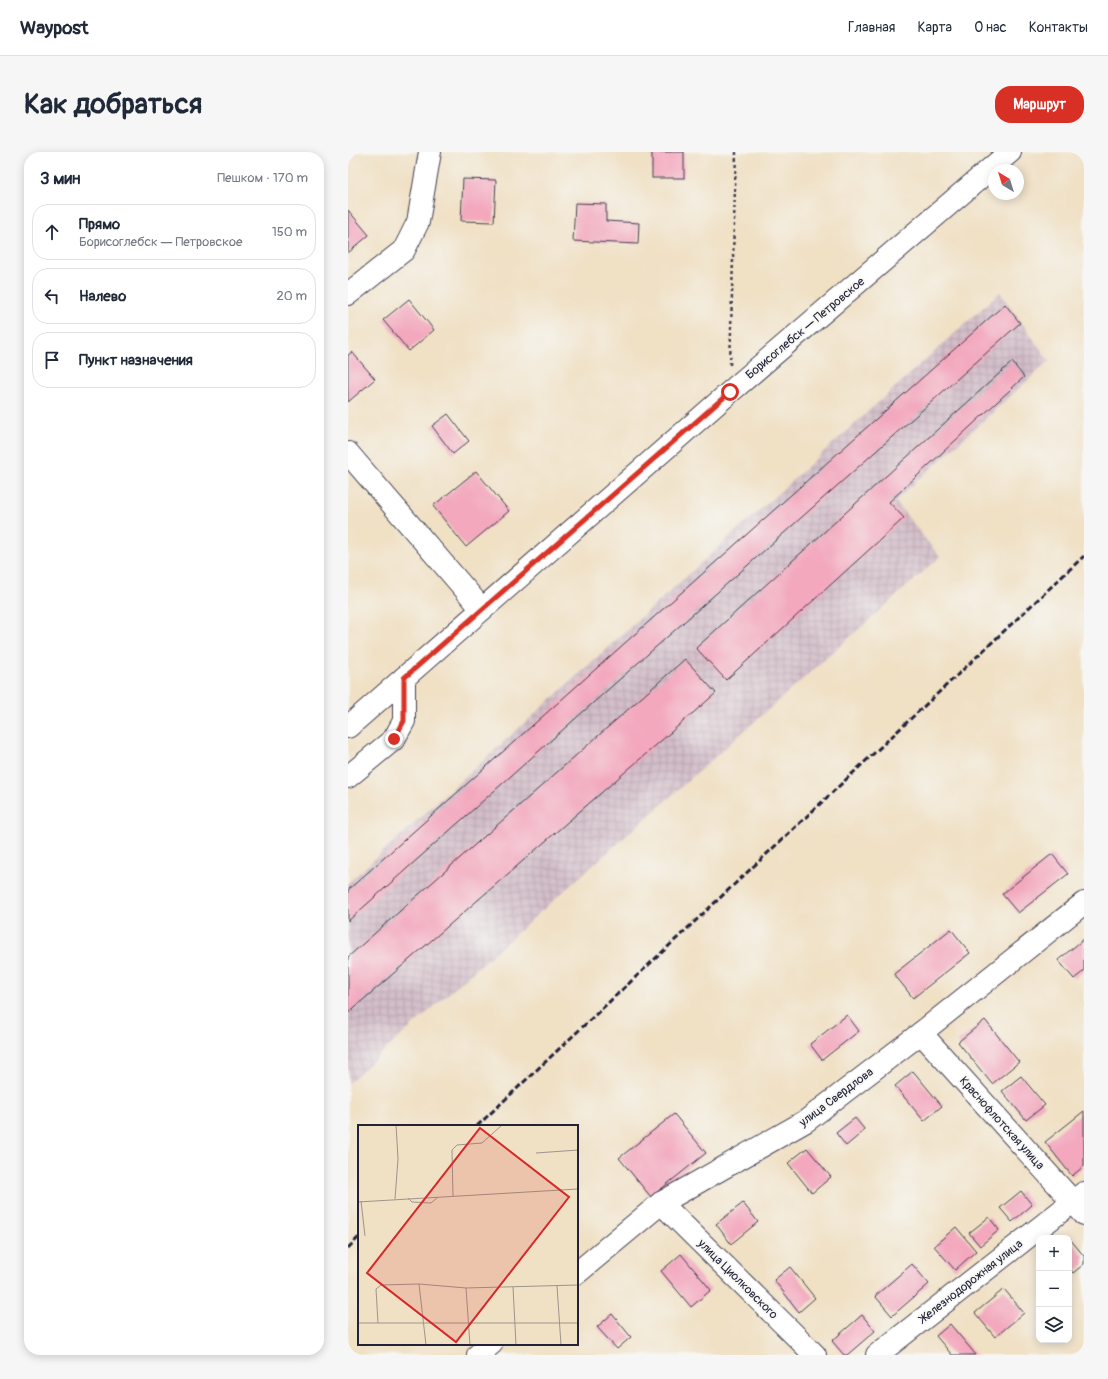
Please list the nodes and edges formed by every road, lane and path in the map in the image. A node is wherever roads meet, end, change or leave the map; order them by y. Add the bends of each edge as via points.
1 (430, 152) edge
2 (736, 152) edge
3 (1010, 152) edge
4 (348, 294) edge
5 (730, 392) junction
6 (348, 453) edge
7 (482, 609) junction
8 (404, 678) junction
9 (348, 727) edge
10 (348, 778) edge
11 (1084, 903) edge
12 (921, 1033) junction
13 (1080, 1202) edge
14 (661, 1203) junction
15 (578, 1272) edge
16 (490, 1345) edge
17 (478, 1355) edge
18 (815, 1355) edge
19 (877, 1355) edge

1 - 4 street via 418,222 404,250
2 - 5 path
3 - 5 street, Борисоглебск — Петровское
5 - 7 street, Борисоглебск — Петровское
6 - 7 street
7 - 8 street, Борисоглебск — Петровское
8 - 9 street, Борисоглебск — Петровское
8 - 10 street via 404,721 394,739
11 - 12 street, улица Свердлова
12 - 13 street, Краснофлотская улица
12 - 14 street, улица Свердлова via 806,1121
13 - 19 street, Железнодорожная улица
14 - 15 street, улица Свердлова
14 - 18 street, улица Циолковского
16 - 17 street

